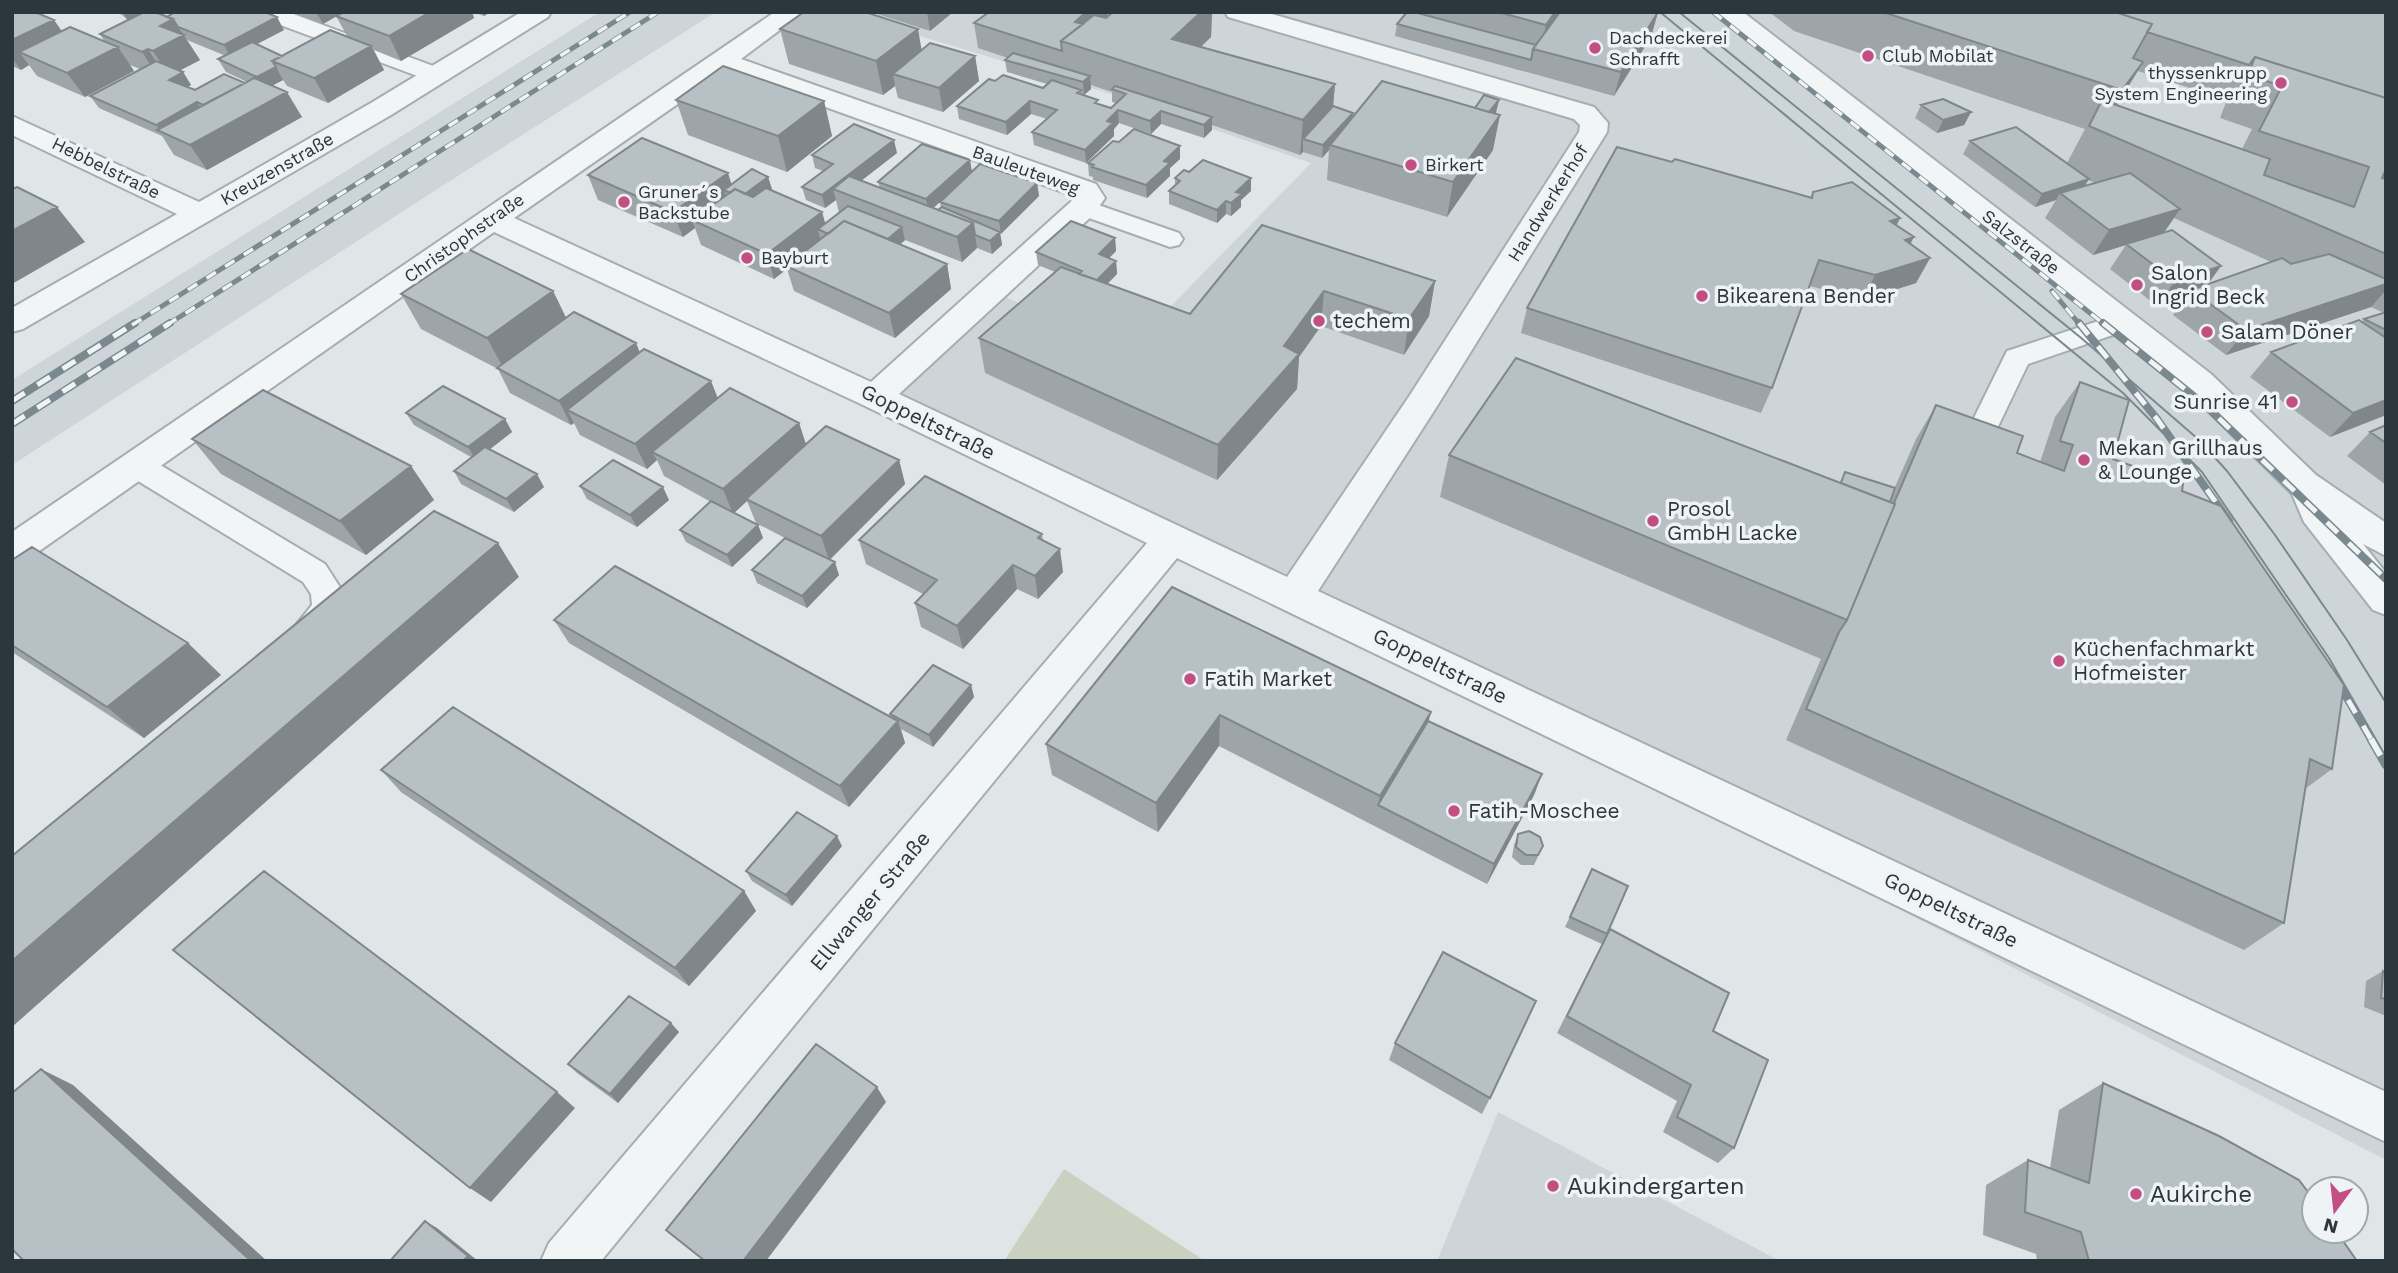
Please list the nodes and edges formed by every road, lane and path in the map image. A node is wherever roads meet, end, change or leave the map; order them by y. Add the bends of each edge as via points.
1 (267, 12) edge
2 (539, 12) edge
3 (792, 12) edge
4 (1237, 12) edge
5 (1727, 12) edge
6 (722, 61) junction
7 (436, 75) junction
8 (12, 124) edge
9 (1084, 208) junction
10 (199, 213) junction
11 (491, 219) junction
12 (1170, 239) dead end
13 (12, 322) edge
14 (2123, 322) junction
15 (875, 397) junction
16 (1983, 430) edge
17 (136, 465) junction
18 (2304, 484) junction
19 (2383, 539) edge
20 (1171, 540) junction
21 (12, 551) edge
22 (1294, 597) junction
23 (2386, 600) edge
24 (280, 657) edge
25 (2386, 1118) edge
26 (567, 1261) edge

1 - 7 lane
2 - 7 street, Kreuzenstraße
3 - 6 street, Christophstraße
4 - 22 street, Handwerkerhof via 1584,113 1594,123 1593,132 1430,392
5 - 14 street, Salzstraße
6 - 9 street, Bauleuteweg via 1086,190 1090,198
6 - 11 street, Christophstraße
7 - 10 street, Kreuzenstraße
8 - 10 street, Hebbelstraße
9 - 12 lane
9 - 15 street, Bauleuteweg
10 - 13 street, Kreuzenstraße
11 - 15 street, Goppeltstraße
11 - 17 street, Christophstraße
14 - 16 lane via 2017,358
14 - 18 street, Salzstraße via 2199,382
15 - 20 street, Goppeltstraße
17 - 21 street, Christophstraße
17 - 24 lane via 314,573 327,592 328,607
18 - 19 street, Salzstraße
18 - 23 street, Salzstraße via 2316,513
20 - 22 street, Goppeltstraße
20 - 26 street, Ellwanger Straße
22 - 25 street, Goppeltstraße

